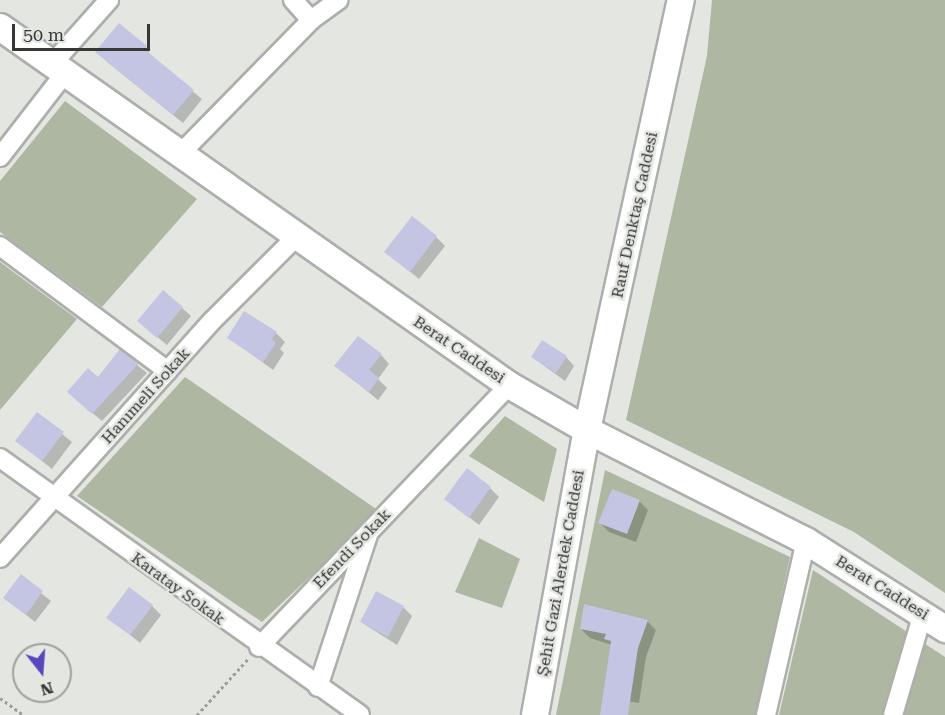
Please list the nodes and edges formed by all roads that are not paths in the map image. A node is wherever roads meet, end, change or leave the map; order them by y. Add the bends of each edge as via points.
1 (109, 0) edge
2 (293, 0) edge
3 (339, 0) edge
4 (681, 0) edge
5 (311, 20) junction
6 (0, 27) edge
7 (58, 69) junction
8 (179, 155) junction
9 (0, 157) edge
10 (295, 238) junction
11 (0, 246) edge
12 (168, 370) junction
13 (509, 385) junction
14 (587, 430) junction
15 (0, 458) edge
16 (54, 499) junction
17 (370, 530) junction
18 (806, 541) junction
19 (0, 558) edge
20 (923, 613) junction
21 (945, 628) edge
22 (259, 647) junction
23 (318, 687) junction
24 (360, 715) edge
25 (535, 715) edge
26 (766, 715) edge
27 (893, 715) edge

1 - 7 street
2 - 5 street
3 - 5 street
4 - 14 street, Rauf Denktaş Caddesi
5 - 8 street
6 - 7 street, Berat Caddesi
7 - 8 street, Berat Caddesi
7 - 9 street
8 - 10 street, Berat Caddesi
10 - 12 street, Hanımeli Sokak
10 - 13 street, Berat Caddesi
11 - 12 street
12 - 16 street, Hanımeli Sokak
13 - 14 street, Berat Caddesi
13 - 17 street, Efendi Sokak
14 - 18 street, Berat Caddesi
14 - 25 street, Şehit Gazi Alerdek Caddesi
15 - 16 street, Karatay Sokak
16 - 19 street, Hanımeli Sokak
16 - 22 street, Karatay Sokak
17 - 22 street, Efendi Sokak
17 - 23 street
18 - 20 street, Berat Caddesi
18 - 26 street
20 - 21 street, Berat Caddesi
20 - 27 street
22 - 23 street, Karatay Sokak
23 - 24 street, Karatay Sokak

